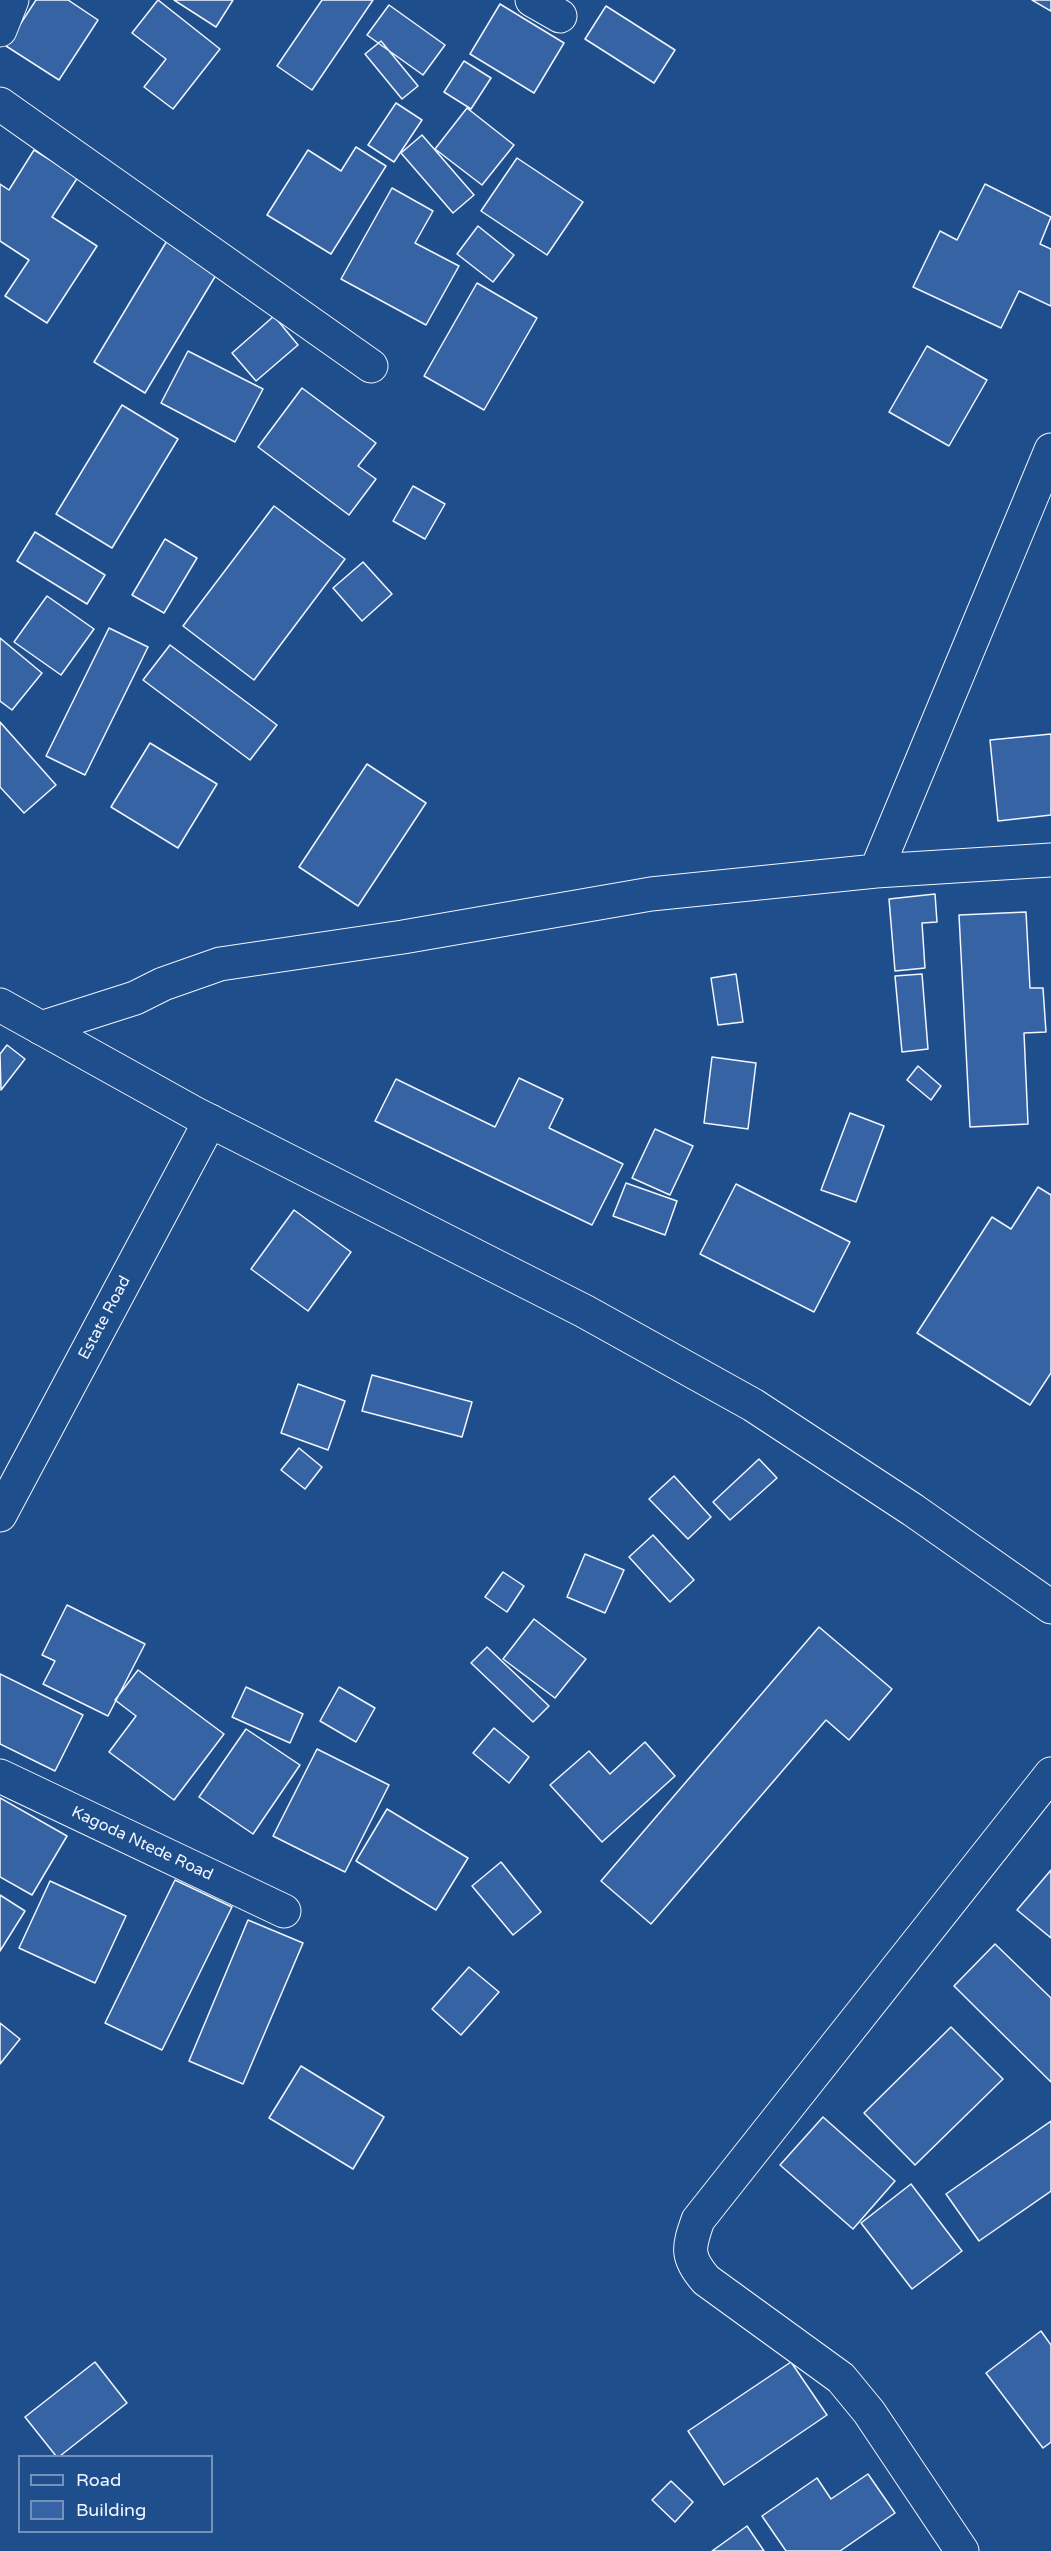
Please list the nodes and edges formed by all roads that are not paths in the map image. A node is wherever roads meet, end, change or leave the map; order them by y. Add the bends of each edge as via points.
1 (12, 0) edge
2 (532, 0) edge
3 (560, 16) dead end
4 (0, 30) edge
5 (0, 104) edge
6 (371, 366) dead end
7 (1051, 450) edge
8 (1051, 860) edge
9 (876, 871) junction
10 (0, 1005) edge
11 (41, 1028) junction
12 (210, 1120) junction
13 (0, 1515) edge
14 (1051, 1607) edge
15 (1051, 1774) edge
16 (0, 1776) edge
17 (284, 1911) dead end
18 (962, 2551) edge

1 - 4 street
2 - 3 street
5 - 6 street
7 - 9 street
8 - 9 street
9 - 11 street via 651,894 220,964 135,998
10 - 11 street
11 - 12 street
12 - 13 street, Estate Road
12 - 14 street via 584,1311 753,1405
15 - 18 street via 698,2220 691,2241 693,2265 706,2280 842,2378
16 - 17 street, Kagoda Ntede Road

